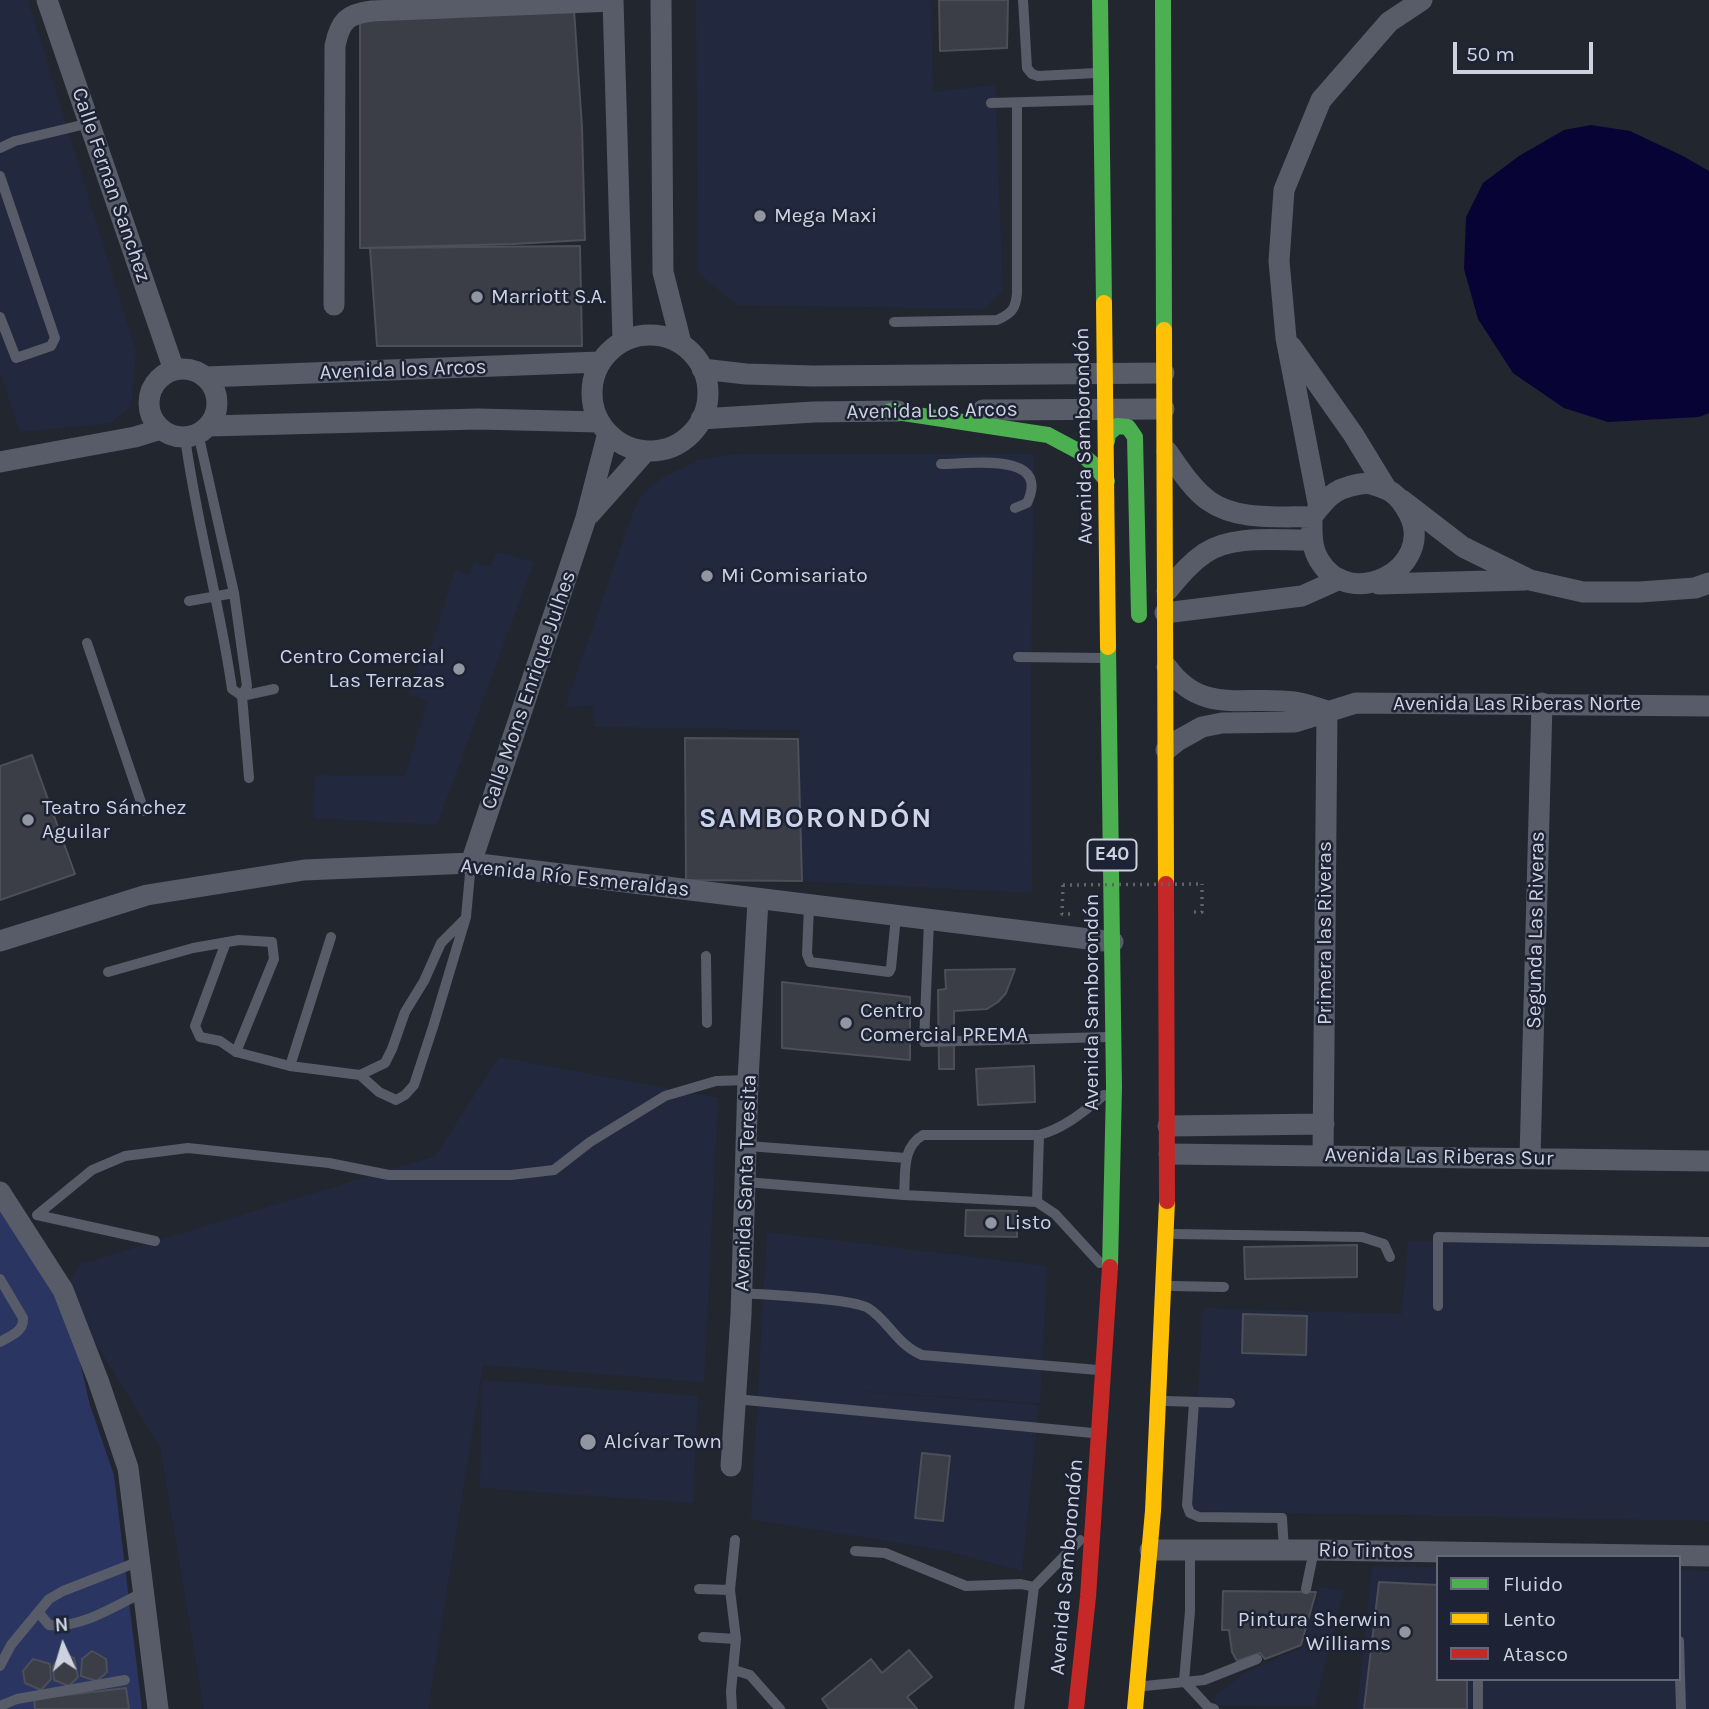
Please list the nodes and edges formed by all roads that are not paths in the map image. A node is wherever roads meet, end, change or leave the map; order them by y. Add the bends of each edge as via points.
1 (47, 0) edge
2 (661, 0) edge
3 (1023, 0) edge
4 (1100, 0) edge
5 (1163, 0) edge
6 (1422, 0) edge
7 (613, 1) edge
8 (1101, 73) junction
9 (1101, 100) junction
10 (991, 103) dead end
11 (1017, 103) junction
12 (90, 122) junction
13 (0, 148) edge
14 (0, 176) edge
15 (334, 305) dead end
16 (0, 317) edge
17 (894, 322) dead end
18 (1286, 338) junction
19 (623, 340) junction
20 (681, 343) junction
21 (600, 362) junction
22 (702, 369) junction
23 (174, 370) junction
24 (1164, 373) junction
25 (1105, 374) junction
26 (813, 376) junction
27 (206, 377) junction
28 (1106, 409) junction
29 (1164, 409) junction
30 (890, 411) junction
31 (814, 412) junction
32 (701, 419) junction
33 (603, 428) junction
34 (161, 429) junction
35 (197, 432) junction
36 (1107, 441) junction
37 (1163, 446) junction
38 (645, 452) junction
39 (0, 462) edge
40 (941, 464) dead end
41 (1107, 481) junction
42 (1394, 494) junction
43 (1015, 508) dead end
44 (1315, 513) junction
45 (586, 518) junction
46 (1312, 540) junction
47 (224, 546) junction
48 (206, 550) junction
49 (1340, 579) junction
50 (1530, 580) junction
51 (1709, 583) edge
52 (1373, 584) junction
53 (234, 593) junction
54 (216, 595) junction
55 (189, 601) dead end
56 (1165, 603) junction
57 (1139, 630) dead end
58 (87, 643) dead end
59 (1018, 657) dead end
60 (1110, 658) junction
61 (1165, 665) junction
62 (274, 689) dead end
63 (242, 696) junction
64 (1542, 703) junction
65 (1709, 706) edge
66 (1327, 711) junction
67 (1166, 750) junction
68 (249, 778) dead end
69 (1150, 793) dead end
70 (144, 811) dead end
71 (471, 863) junction
72 (758, 900) junction
73 (809, 906) junction
74 (895, 916) junction
75 (466, 917) junction
76 (929, 921) junction
77 (331, 937) dead end
78 (0, 941) edge
79 (1168, 941) junction
80 (226, 942) junction
81 (1113, 942) junction
82 (706, 956) dead end
83 (108, 972) dead end
84 (707, 1023) dead end
85 (1114, 1036) junction
86 (236, 1052) junction
87 (290, 1066) junction
88 (360, 1076) junction
89 (748, 1080) junction
90 (1114, 1087) junction
91 (1324, 1124) junction
92 (1168, 1126) junction
93 (1039, 1135) junction
94 (748, 1146) junction
95 (1168, 1154) junction
96 (1324, 1155) junction
97 (906, 1158) junction
98 (1530, 1158) junction
99 (1709, 1161) edge
100 (746, 1182) junction
101 (0, 1192) edge
102 (905, 1195) junction
103 (1037, 1202) junction
104 (1167, 1233) junction
105 (155, 1241) dead end
106 (1709, 1242) edge
107 (1390, 1257) dead end
108 (0, 1279) edge
109 (1110, 1281) junction
110 (1166, 1285) junction
111 (1224, 1287) dead end
112 (742, 1293) junction
113 (5, 1296) edge
114 (1438, 1306) dead end
115 (0, 1342) edge
116 (1121, 1363) dead end
117 (1104, 1370) junction
118 (735, 1399) junction
119 (1160, 1401) junction
120 (1194, 1402) junction
121 (1230, 1403) dead end
122 (1099, 1433) junction
123 (731, 1466) dead end
124 (1092, 1528) junction
125 (735, 1540) dead end
126 (1144, 1549) junction
127 (1190, 1550) junction
128 (1284, 1550) junction
129 (1314, 1550) junction
130 (855, 1552) dead end
131 (1477, 1555) edge
132 (1681, 1556) edge
133 (1709, 1556) edge
134 (139, 1561) junction
135 (1105, 1580) dead end
136 (1034, 1587) junction
137 (699, 1589) dead end
138 (1306, 1589) dead end
139 (730, 1590) junction
140 (144, 1592) junction
141 (1088, 1597) junction
142 (39, 1613) junction
143 (703, 1636) dead end
144 (736, 1639) junction
145 (1257, 1659) dead end
146 (0, 1666) edge
147 (734, 1670) junction
148 (125, 1680) dead end
149 (1184, 1681) junction
150 (1478, 1681) edge
151 (1680, 1681) edge
152 (1137, 1688) junction
153 (0, 1706) edge
154 (158, 1709) edge
155 (732, 1709) edge
156 (779, 1709) edge
157 (1019, 1709) edge
158 (1076, 1709) edge
159 (1135, 1709) edge
160 (1214, 1709) edge
161 (1478, 1709) edge
162 (1681, 1709) edge

1 - 12 street, Calle Fernan Sanchez
2 - 20 street via 663,272
3 - 8 lane via 1027,68 1032,74
4 - 8 highway, Avenida Samborondón / E40
5 - 24 highway, E40
6 - 18 street via 1389,22 1321,100 1284,190 1279,261
7 - 15 street via 372,10 350,16 342,24 335,46
7 - 19 street
8 - 9 highway, Avenida Samborondón / E40
9 - 11 lane
9 - 25 highway, Avenida Samborondón / E40
10 - 11 lane
11 - 17 lane via 1014,310 997,320
12 - 13 lane
12 - 23 street, Calle Fernan Sanchez
14 - 16 lane via 54,341 16,358
18 - 42 street
18 - 44 street
19 - 20 street via 643,334
19 - 21 street
20 - 22 street
21 - 27 street, Avenida los Arcos
21 - 33 street via 591,392
22 - 26 street, Avenida Los Arcos
22 - 32 street via 709,394
23 - 27 street via 186,369
23 - 34 street via 154,384 150,395 149,407
24 - 25 street, Avenida Los Arcos
24 - 29 highway, E40
25 - 26 street, Avenida Los Arcos
25 - 28 highway, Avenida Samborondón / E40
26 - 31 street
27 - 35 street via 214,387 216,414
28 - 29 street, Avenida Los Arcos
28 - 30 street, Avenida Los Arcos
28 - 36 highway, Avenida Samborondón / E40
29 - 37 highway, E40
30 - 31 street, Avenida Los Arcos
30 - 41 highway via 1048,435 1078,451
31 - 32 street, Avenida Los Arcos
32 - 38 street via 672,447
33 - 35 street via 478,419
33 - 38 street via 618,443
33 - 45 street, Calle Mons Enrique Julhes
34 - 35 street via 172,435
34 - 39 street
35 - 47 lane
35 - 48 lane via 191,478
36 - 41 highway, Avenida Samborondón / E40
36 - 57 highway via 1117,426 1128,427 1135,437
37 - 44 street via 1210,502 1239,514
37 - 56 highway, E40
38 - 45 street, Calle Mons Enrique Julhes
40 - 43 lane via 1012,464 1024,470 1032,493 1027,503
41 - 60 highway, Avenida Samborondón / E40
42 - 44 street via 1368,483 1349,485 1331,493
42 - 50 street via 1463,547
42 - 52 street via 1413,523 1412,550 1397,572
44 - 46 street
45 - 71 street, Calle Mons Enrique Julhes
46 - 49 street via 1319,560
46 - 56 street via 1233,542 1207,551 1187,567
47 - 48 lane
47 - 53 lane
48 - 54 lane
49 - 52 street
49 - 56 street via 1301,596
50 - 51 street via 1583,592 1640,592
50 - 52 street
53 - 54 lane
53 - 63 lane via 247,686
54 - 55 lane
54 - 63 lane via 232,689
56 - 61 highway, E40
58 - 70 lane
59 - 60 lane
60 - 81 highway, Avenida Samborondón / E40
61 - 66 street, Avenida Las Riberas Norte via 1187,689 1202,696 1221,701 1295,702
61 - 67 highway, E40
62 - 63 lane
63 - 68 lane
64 - 65 street, Avenida Las Riberas Norte
64 - 66 street, Avenida Las Riberas Norte via 1356,703
64 - 98 street, Segunda Las Riveras
66 - 67 street, Avenida Las Riberas Norte via 1295,722 1216,724 1189,733
66 - 91 street, Primera las Riveras
67 - 79 highway, E40
69 - 79 highway
71 - 72 street, Avenida Río Esmeraldas
71 - 75 lane
71 - 78 street, Avenida Río Esmeraldas via 304,870 147,894
72 - 73 street, Avenida Río Esmeraldas
72 - 89 street, Avenida Santa Teresita via 748,960
73 - 74 street, Avenida Río Esmeraldas
73 - 74 lane via 810,962 889,972
74 - 76 street, Avenida Río Esmeraldas
75 - 88 lane via 442,943 405,1012 385,1063
75 - 88 lane via 414,1085 396,1100
76 - 81 street, Avenida Río Esmeraldas
76 - 85 lane via 924,1042
77 - 87 lane
79 - 92 highway, E40
80 - 83 lane
80 - 86 lane via 195,1026 200,1037 220,1041
80 - 86 lane via 272,942 274,948 274,959
81 - 85 highway, Avenida Samborondón / E40
82 - 84 lane
85 - 90 highway, Avenida Samborondón / E40
86 - 87 lane
87 - 88 lane
89 - 94 street, Avenida Santa Teresita
89 - 105 lane via 716,1081 665,1096 554,1170 511,1175 389,1175 329,1163 188,1148 125,1156 92,1170 37,1215
90 - 93 lane via 1073,1121
90 - 109 highway, Avenida Samborondón / E40
91 - 92 street, Avenida Las Riberas Sur
91 - 96 street, Primera las Riveras
92 - 95 highway, E40
93 - 97 lane via 923,1136 914,1140
93 - 103 lane
94 - 97 lane
94 - 100 street, Avenida Santa Teresita
95 - 96 street, Avenida Las Riberas Sur
95 - 104 highway, E40
96 - 98 street, Avenida Las Riberas Sur
97 - 102 lane
98 - 99 street, Avenida Las Riberas Sur
100 - 102 lane
100 - 112 street, Avenida Santa Teresita
101 - 134 street via 63,1290 98,1380 128,1468
102 - 103 lane
103 - 109 lane via 1055,1214
104 - 107 lane via 1362,1237 1384,1244
104 - 110 highway, E40
106 - 114 lane via 1438,1237
108 - 113 lane
109 - 116 highway
109 - 117 highway, Avenida Samborondón / E40
110 - 111 lane
110 - 119 highway, E40
112 - 117 lane via 868,1308 910,1350 922,1355
112 - 118 street, Avenida Santa Teresita
113 - 115 lane via 23,1318 23,1325
117 - 122 highway, Avenida Samborondón / E40
118 - 122 lane
118 - 123 street, Avenida Santa Teresita
119 - 120 lane
119 - 126 highway, E40
120 - 121 lane
120 - 128 lane via 1190,1513 1199,1517 1282,1518
122 - 124 highway, Avenida Samborondón / E40
124 - 136 lane
124 - 141 highway, Avenida Samborondón / E40
125 - 139 lane
126 - 127 street, Rio Tintos
126 - 152 highway, E40
127 - 128 street, Rio Tintos
127 - 149 lane
128 - 129 street, Rio Tintos
129 - 131 street, Rio Tintos
129 - 138 lane
130 - 136 lane via 885,1553 966,1586
132 - 133 street, Rio Tintos
134 - 140 street
134 - 142 lane via 63,1591 49,1599
135 - 141 highway via 1092,1587
136 - 157 lane
137 - 139 lane
139 - 144 lane
140 - 142 lane via 62,1626 49,1625
140 - 154 street
141 - 158 highway, Avenida Samborondón / E40
142 - 146 lane via 11,1645
143 - 144 lane
144 - 147 lane
145 - 149 lane via 1204,1680
147 - 155 lane
147 - 156 lane via 750,1675
148 - 153 lane
149 - 152 lane
149 - 160 lane
150 - 161 lane
151 - 162 lane
152 - 159 highway, E40

